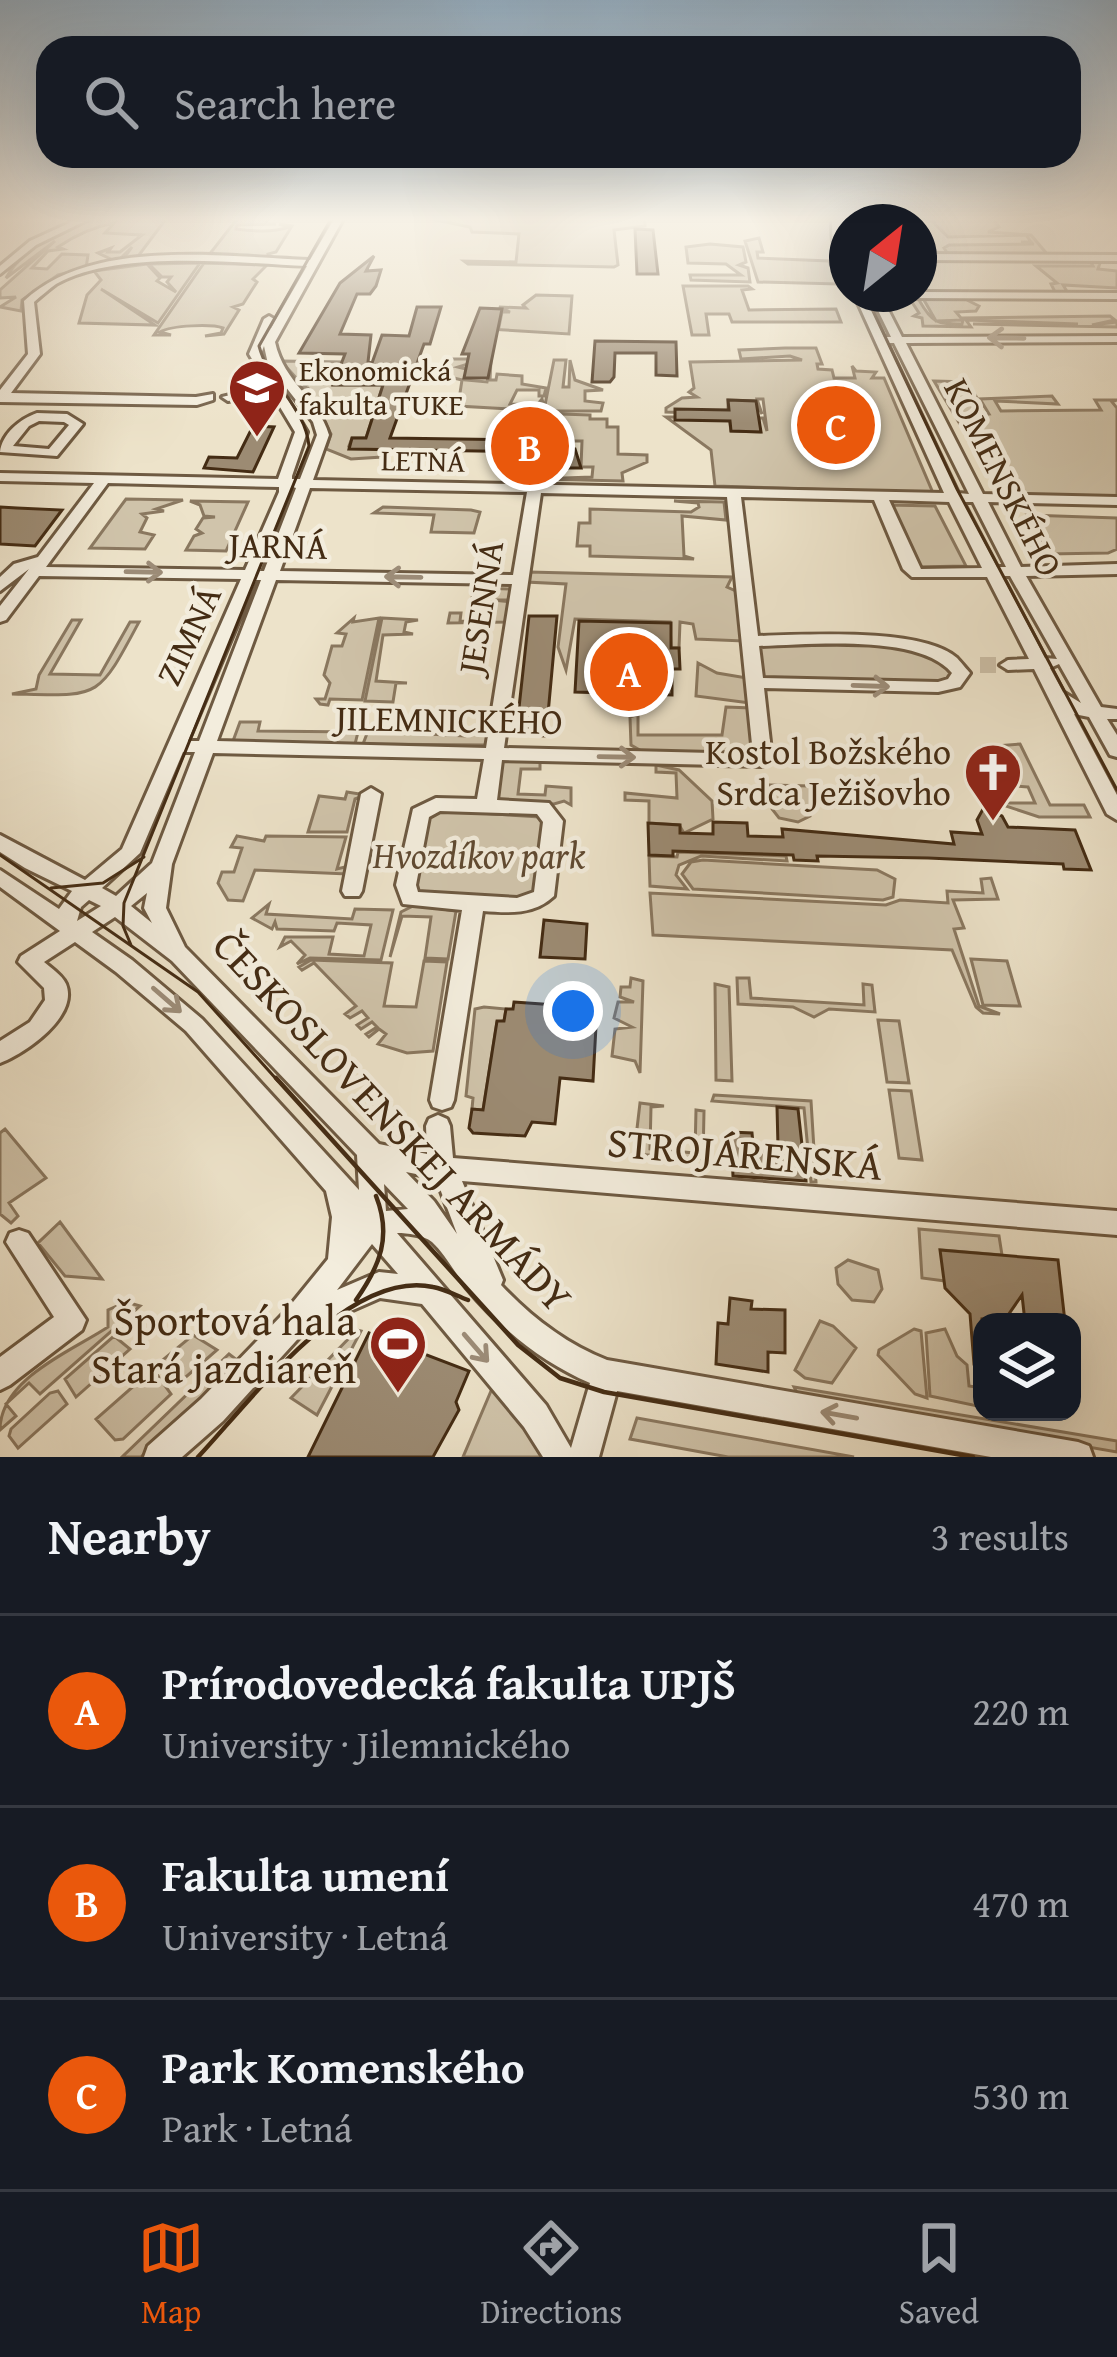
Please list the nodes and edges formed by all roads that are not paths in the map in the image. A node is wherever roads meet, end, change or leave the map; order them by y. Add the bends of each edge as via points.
1 (46, 287) edge
2 (292, 287) edge
3 (296, 287) edge
4 (937, 295) edge
5 (1117, 296) edge
6 (870, 312) edge
7 (880, 312) edge
8 (888, 340) junction
9 (1117, 340) edge
10 (275, 388) junction
11 (4, 394) edge
12 (209, 397) dead end
13 (228, 397) dead end
14 (76, 398) junction
15 (59, 418) junction
16 (31, 453) junction
17 (6, 477) edge
18 (104, 479) junction
19 (295, 485) junction
20 (534, 491) junction
21 (734, 495) junction
22 (881, 499) junction
23 (955, 500) junction
24 (978, 500) junction
25 (1117, 501) edge
26 (39, 565) junction
27 (1117, 569) edge
28 (1015, 571) junction
29 (993, 573) junction
30 (261, 574) junction
31 (520, 580) junction
32 (0, 586) edge
33 (0, 617) edge
34 (749, 641) junction
35 (1063, 658) junction
36 (1041, 664) junction
37 (958, 665) junction
38 (980, 665) tunnel mouth
39 (1007, 665) tunnel mouth
40 (754, 682) junction
41 (1057, 696) junction
42 (1095, 714) junction
43 (1117, 714) edge
44 (176, 746) junction
45 (206, 747) junction
46 (1117, 751) edge
47 (494, 754) junction
48 (371, 794) dead end
49 (486, 806) junction
50 (1117, 814) edge
51 (0, 842) edge
52 (131, 848) junction
53 (162, 864) junction
54 (53, 874) junction
55 (0, 877) edge
56 (87, 890) junction
57 (352, 891) dead end
58 (473, 904) junction
59 (118, 908) junction
60 (69, 926) junction
61 (180, 955) junction
62 (0, 1052) edge
63 (369, 1152) junction
64 (445, 1168) junction
65 (337, 1186) junction
66 (1117, 1223) edge
67 (374, 1226) junction
68 (440, 1233) junction
69 (19, 1242) dead end
70 (338, 1267) junction
71 (427, 1291) junction
72 (496, 1297) junction
73 (295, 1322) junction
74 (607, 1375) junction
75 (0, 1376) edge
76 (159, 1457) edge
77 (560, 1457) edge
78 (584, 1457) edge
79 (1078, 1457) edge

1 - 11 street via 29,301 34,354
2 - 10 street via 255,345
3 - 19 street via 268,349 323,429
4 - 5 street
6 - 8 street, KOMENSKÉHO
7 - 8 street, KOMENSKÉHO
9 -> 8 street
8 - 23 street, KOMENSKÉHO
8 - 24 street, KOMENSKÉHO
10 - 13 street
10 - 19 street via 301,429
11 - 14 street
12 - 14 street
14 - 15 street, LETNÁ
15 - 16 street, LETNÁ via 77,424 56,452
15 - 16 street, LETNÁ via 29,419 3,448
16 - 17 street, LETNÁ
17 - 18 street, LETNÁ
18 - 19 street, LETNÁ
18 - 26 street
19 - 20 street, LETNÁ
19 - 30 street, ZIMNÁ
20 - 21 street, LETNÁ
20 - 31 street, JESENNÁ
21 - 22 street, LETNÁ
21 - 34 street
22 - 23 street, LETNÁ
22 - 29 street, KOMENSKÉHO via 915,573
23 - 24 street, LETNÁ
23 - 29 street, KOMENSKÉHO
24 - 25 street, LETNÁ
24 - 28 street, KOMENSKÉHO
26 -> 30 street, JARNÁ
26 - 32 street via 19,567
26 - 33 street
27 - 28 street
28 - 29 street
28 - 35 street, KOMENSKÉHO
29 - 36 street, KOMENSKÉHO
31 -> 30 street, JARNÁ
30 - 44 street, ZIMNÁ
30 - 45 street, ZIMNÁ
31 - 47 street, JESENNÁ
34 - 37 street via 922,645
34 - 40 street
35 - 36 street
35 - 42 street, KOMENSKÉHO
36 - 39 street
36 - 41 street, KOMENSKÉHO
37 - 38 street
40 -> 37 street via 938,687 957,680
47 -> 40 street, JILEMNICKÉHO via 763,760
41 - 42 street
41 - 50 street, KOMENSKÉHO
42 - 43 street
42 - 46 street, KOMENSKÉHO
44 - 45 street
44 - 52 street, ZIMNÁ
45 - 47 street, JILEMNICKÉHO
45 - 53 street, ZIMNÁ
47 - 49 street, JESENNÁ
48 - 57 street
49 - 58 street via 422,811 405,889 416,901
49 - 58 street via 551,814 548,890 527,904
51 - 54 street, ČESKOSLOVENSKEJ ARMÁDY
52 - 54 street via 93,872
52 - 56 street, ZIMNÁ
53 - 59 street, ZIMNÁ
53 - 61 street, ZIMNÁ via 155,908
54 - 56 street, ČESKOSLOVENSKEJ ARMÁDY
55 - 60 street
56 - 59 street, ČESKOSLOVENSKEJ ARMÁDY
56 - 60 street, ZIMNÁ via 67,909
58 - 64 street via 440,1113
59 - 60 street, ZIMNÁ via 91,926
59 - 61 street, ČESKOSLOVENSKEJ ARMÁDY
60 - 62 street via 29,962 55,984 56,1006
60 -> 65 street via 194,1025
61 - 63 street, ČESKOSLOVENSKEJ ARMÁDY
63 - 64 street, STROJÁRENSKÁ
63 - 67 street
63 - 68 street, ČESKOSLOVENSKEJ ARMÁDY
64 - 66 street, STROJÁRENSKÁ
64 - 72 street
65 - 67 street
65 - 70 street via 346,1217
67 - 68 street via 409,1220
67 - 70 street
67 - 71 street
68 - 72 street, ČESKOSLOVENSKEJ ARMÁDY
69 - 75 street via 72,1320
70 - 73 street
71 - 73 street via 379,1285
71 -> 77 street via 536,1416
72 - 74 street, ČESKOSLOVENSKEJ ARMÁDY via 549,1348
73 - 76 street
74 - 78 street
79 -> 74 street, ČESKOSLOVENSKEJ ARMÁDY

